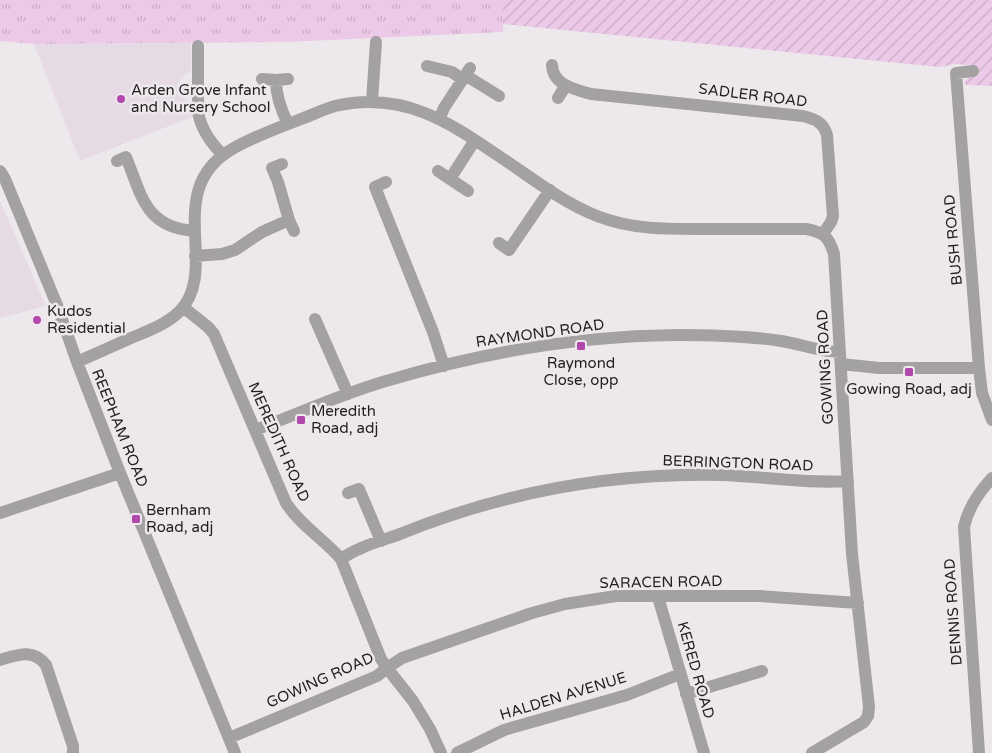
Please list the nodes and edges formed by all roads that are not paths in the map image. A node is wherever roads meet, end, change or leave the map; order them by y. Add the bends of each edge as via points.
1 (376, 42) dead end
2 (202, 55) dead end
3 (552, 65) dead end
4 (427, 66) dead end
5 (973, 71) dead end
6 (465, 74) junction
7 (262, 79) dead end
8 (566, 85) junction
9 (499, 96) dead end
10 (558, 98) dead end
11 (372, 101) junction
12 (439, 119) junction
13 (288, 124) junction
14 (475, 140) junction
15 (222, 154) junction
16 (122, 155) dead end
17 (274, 163) dead end
18 (0, 171) edge
19 (438, 171) dead end
20 (450, 179) junction
21 (375, 187) dead end
22 (550, 190) junction
23 (468, 191) dead end
24 (194, 231) junction
25 (823, 234) junction
26 (509, 250) dead end
27 (195, 256) junction
28 (183, 306) junction
29 (315, 319) dead end
30 (841, 358) junction
31 (77, 362) junction
32 (444, 366) junction
33 (979, 368) junction
34 (348, 394) junction
35 (992, 420) edge
36 (255, 430) junction
37 (120, 473) junction
38 (992, 478) edge
39 (848, 481) junction
40 (354, 487) dead end
41 (0, 513) edge
42 (380, 541) junction
43 (341, 559) junction
44 (658, 596) junction
45 (858, 603) junction
46 (0, 660) edge
47 (387, 668) junction
48 (762, 671) dead end
49 (680, 674) junction
50 (686, 694) junction
51 (229, 738) junction
52 (73, 753) edge
53 (235, 753) edge
54 (441, 753) edge
55 (457, 753) edge
56 (704, 753) edge
57 (812, 753) edge
58 (979, 753) edge

1 - 11 street via 369,54
2 - 15 street via 199,122
3 - 8 street via 553,73
4 - 6 street
5 - 33 street, BUSH ROAD via 956,73
6 - 9 street
6 - 12 street
7 - 13 street via 282,80 276,90
8 - 10 street
8 - 25 street, SADLER ROAD via 591,94 814,119 827,134 833,216
11 - 12 street via 413,108
11 - 13 street via 332,107
12 - 14 street
13 - 15 street
14 - 20 street
14 - 22 street
15 - 24 street via 211,164 198,188
16 - 24 street via 154,216 169,226
17 - 27 street via 292,226 262,232 235,250
18 - 31 street, REEPHAM ROAD via 57,305
19 - 20 street
20 - 23 street
21 - 32 street via 400,248 397,255 405,278 412,280
22 - 25 street via 574,206 623,224 677,229 806,229
22 - 26 street
24 - 27 street
25 - 30 street, GOWING ROAD via 834,254
27 - 28 street via 189,296
28 - 31 street via 157,328
28 - 36 street, MEREDITH ROAD via 214,334
29 - 34 street
30 - 32 street, RAYMOND ROAD via 830,352 780,341 676,335 518,350
30 - 33 street, RAYMOND ROAD via 879,368
30 - 39 street, GOWING ROAD
31 - 37 street, REEPHAM ROAD
32 - 34 street, RAYMOND ROAD
33 - 35 street, BUSH ROAD via 982,393
34 - 36 street, RAYMOND ROAD
36 - 43 street, MEREDITH ROAD via 286,503
37 - 41 street
37 - 51 street, REEPHAM ROAD
38 - 58 street, DENNIS ROAD via 966,514 964,526
39 - 42 street, BERRINGTON ROAD via 826,483 719,475 652,476 608,481 495,502
39 - 45 street, GOWING ROAD
40 - 42 street
42 - 43 street, BERRINGTON ROAD
43 - 47 street, MEREDITH ROAD
44 - 45 street, SARACEN ROAD via 760,596
44 - 47 street, SARACEN ROAD via 616,596 548,608 410,655
44 - 49 street, KERED ROAD
45 - 57 street, GOWING ROAD via 868,716 864,722
46 - 52 street via 30,653 43,660
47 - 51 street, GOWING ROAD via 377,676
47 - 54 street, GOWING ROAD via 413,701
48 - 50 street
49 - 50 street, KERED ROAD
49 - 55 street, HALDEN AVENUE via 627,695 504,730
50 - 56 street, KERED ROAD
51 - 53 street, REEPHAM ROAD

